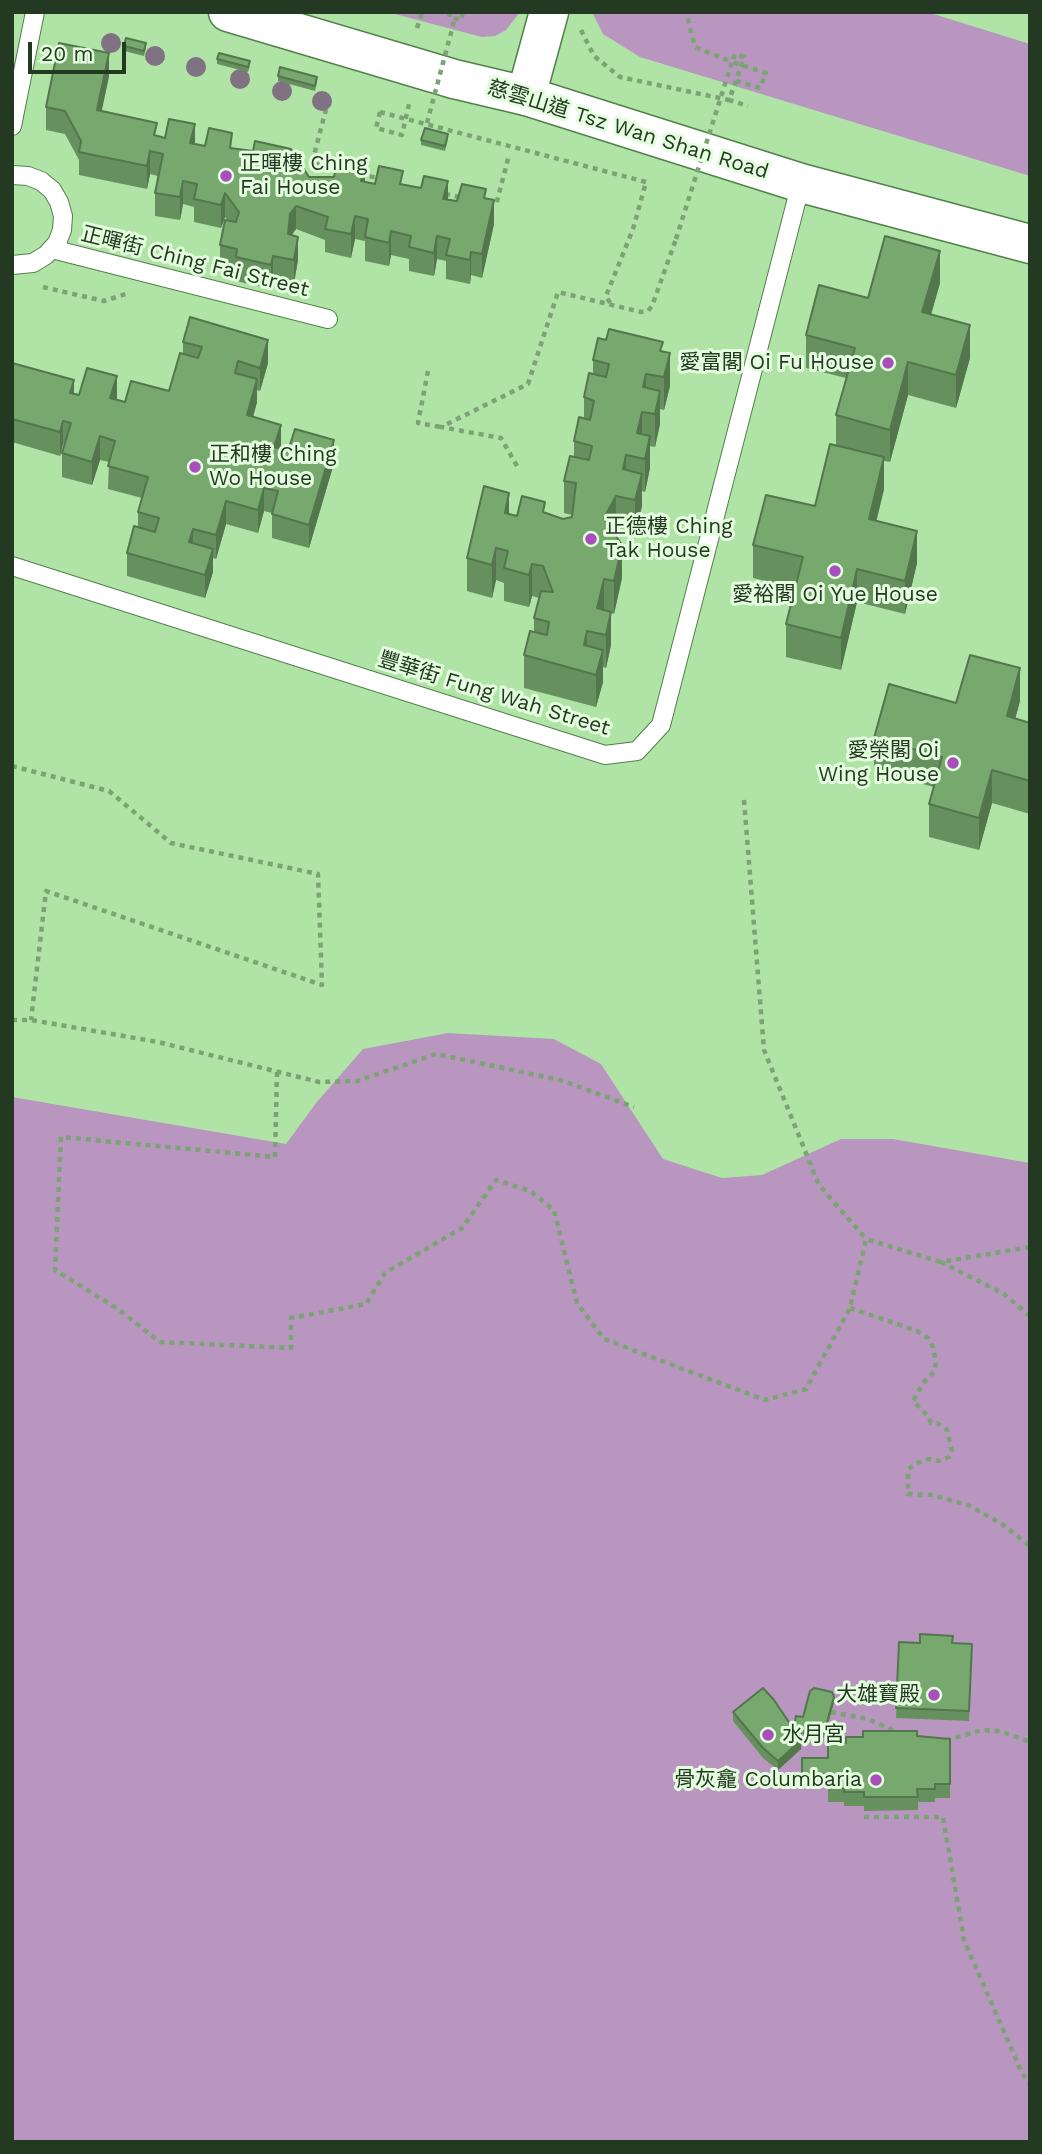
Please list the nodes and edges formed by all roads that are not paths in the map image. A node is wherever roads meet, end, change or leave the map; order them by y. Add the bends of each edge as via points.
1 (35, 12) edge
2 (228, 12) edge
3 (565, 17) edge
4 (526, 96) junction
5 (12, 126) edge
6 (12, 175) edge
7 (801, 183) junction
8 (1030, 244) edge
9 (52, 248) junction
10 (12, 265) edge
11 (328, 319) dead end
12 (12, 566) edge

1 - 5 lane
2 - 4 main road, 慈雲山道 Tsz Wan Shan Road
3 - 4 main road
4 - 7 main road, 慈雲山道 Tsz Wan Shan Road
6 - 9 lane, 正暉街 Ching Fai Street via 41,181 60,202 62,230
7 - 8 main road, 慈雲山道 Tsz Wan Shan Road
7 - 12 lane, 豐華街 Fung Wah Street via 661,724 637,751 605,755
9 - 10 lane, 正暉街 Ching Fai Street via 33,263
9 - 11 lane, 正暉街 Ching Fai Street

